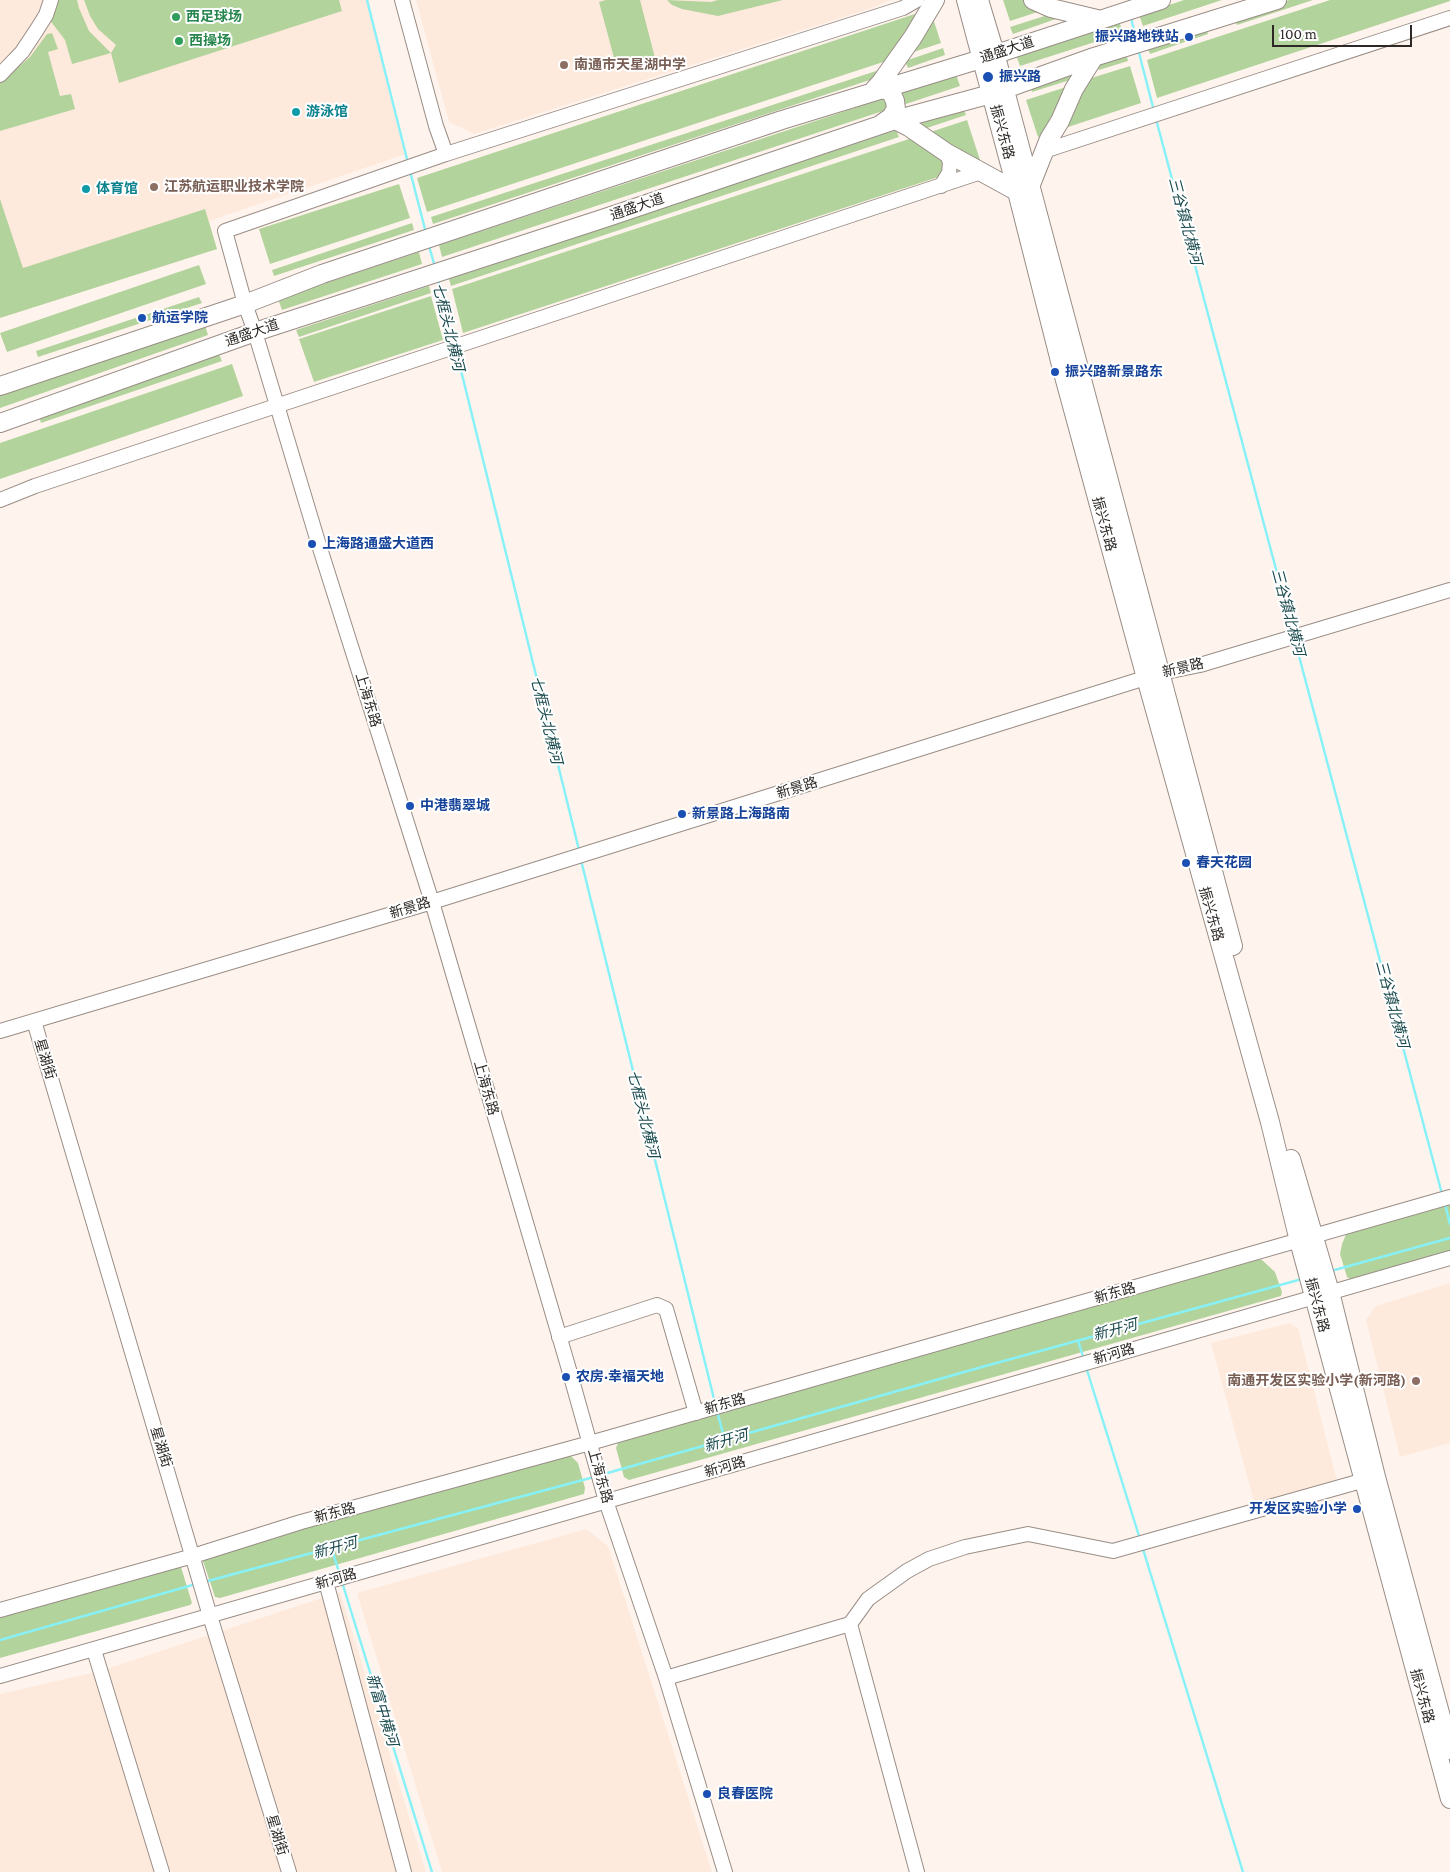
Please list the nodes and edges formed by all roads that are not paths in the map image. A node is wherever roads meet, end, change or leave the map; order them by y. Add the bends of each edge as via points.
1 (51, 0) edge
2 (402, 0) edge
3 (917, 0) edge
4 (935, 0) edge
5 (966, 0) edge
6 (978, 0) edge
7 (1033, 0) edge
8 (1161, 0) edge
9 (1277, 0) edge
10 (903, 8) junction
11 (1450, 18) edge
12 (1100, 20) junction
13 (913, 37) junction
14 (988, 56) junction
15 (1094, 57) junction
16 (0, 75) edge
17 (877, 90) junction
18 (998, 92) junction
19 (896, 120) junction
20 (878, 126) junction
21 (1044, 151) junction
22 (947, 153) junction
23 (444, 154) junction
24 (981, 172) junction
25 (941, 186) junction
26 (1024, 189) junction
27 (245, 304) junction
28 (255, 332) junction
29 (0, 386) edge
30 (277, 406) junction
31 (0, 423) edge
32 (0, 500) edge
33 (1450, 590) edge
34 (1153, 675) junction
35 (432, 902) junction
36 (34, 1021) junction
37 (0, 1031) edge
38 (1450, 1197) edge
39 (1306, 1238) junction
40 (1450, 1258) edge
41 (1319, 1281) junction
42 (559, 1337) junction
43 (670, 1352) dead end
44 (692, 1397) junction
45 (700, 1411) junction
46 (590, 1443) junction
47 (1369, 1479) junction
48 (606, 1501) junction
49 (193, 1556) junction
50 (336, 1579) junction
51 (0, 1610) edge
52 (210, 1616) junction
53 (850, 1624) junction
54 (94, 1650) junction
55 (0, 1676) edge
56 (666, 1678) junction
57 (1450, 1750) edge
58 (1450, 1799) edge
59 (162, 1872) edge
60 (289, 1872) edge
61 (404, 1872) edge
62 (725, 1872) edge
63 (917, 1872) edge

1 - 16 street via 46,15 22,52
2 - 23 street
3 - 10 street
4 - 13 main road
5 - 14 main road, 振兴东路
6 - 14 main road, 振兴东路
7 - 12 main road via 1051,8
8 - 12 main road, 通盛大道
9 - 15 main road, 通盛大道
10 - 13 street via 911,15
10 - 23 street
11 - 21 street
12 - 14 main road, 通盛大道
13 - 17 main road
14 - 17 main road, 通盛大道
14 - 18 main road, 振兴东路
15 - 18 main road, 通盛大道
15 - 21 main road via 1074,89
17 - 20 main road via 891,92 896,109
17 - 27 main road, 通盛大道 via 394,249
18 - 19 main road, 通盛大道
18 - 26 main road, 振兴东路
19 - 20 main road, 通盛大道
19 - 22 main road
20 - 28 main road, 通盛大道
21 - 26 main road
22 - 24 main road
22 - 25 street via 949,173
23 - 27 street, 上海东路 via 225,231
24 - 25 street
24 - 26 main road
25 - 30 street
26 - 34 main road, 振兴东路 via 1062,369
27 - 28 street, 上海东路
27 - 29 main road, 通盛大道
28 - 30 street, 上海东路
28 - 31 main road, 通盛大道
30 - 32 street
30 - 35 street, 上海东路
33 - 34 street, 新景路 via 1200,666
34 - 35 street, 新景路
34 - 39 main road, 振兴东路 via 1275,1102
35 - 36 street, 新景路
35 - 42 street, 上海东路
36 - 37 street, 新景路
36 - 49 street, 星湖街
38 - 39 street, 新东路
39 - 41 main road, 振兴东路
39 - 45 street, 新东路
40 - 41 street, 新河路
41 - 47 main road, 振兴东路
41 - 48 street, 新河路 via 1092,1361
42 - 44 street via 657,1305 666,1309
42 - 46 street, 上海东路
43 - 44 street via 680,1386
44 - 45 street
45 - 46 street, 新东路
46 - 48 street, 上海东路
46 - 49 street, 新东路 via 301,1522
47 - 53 street via 1113,1551 1028,1534 965,1547 907,1571 868,1599
47 - 57 main road, 振兴东路
47 - 58 main road, 振兴东路
48 - 50 street, 新河路
48 - 56 street, 上海东路
49 - 51 street, 新东路
49 - 52 street, 星湖街
50 - 52 street, 新河路
50 - 61 street
52 - 54 street, 新河路
52 - 60 street, 星湖街
53 - 56 street
53 - 63 street
54 - 55 street, 新河路
54 - 59 street
56 - 62 street, 上海东路

